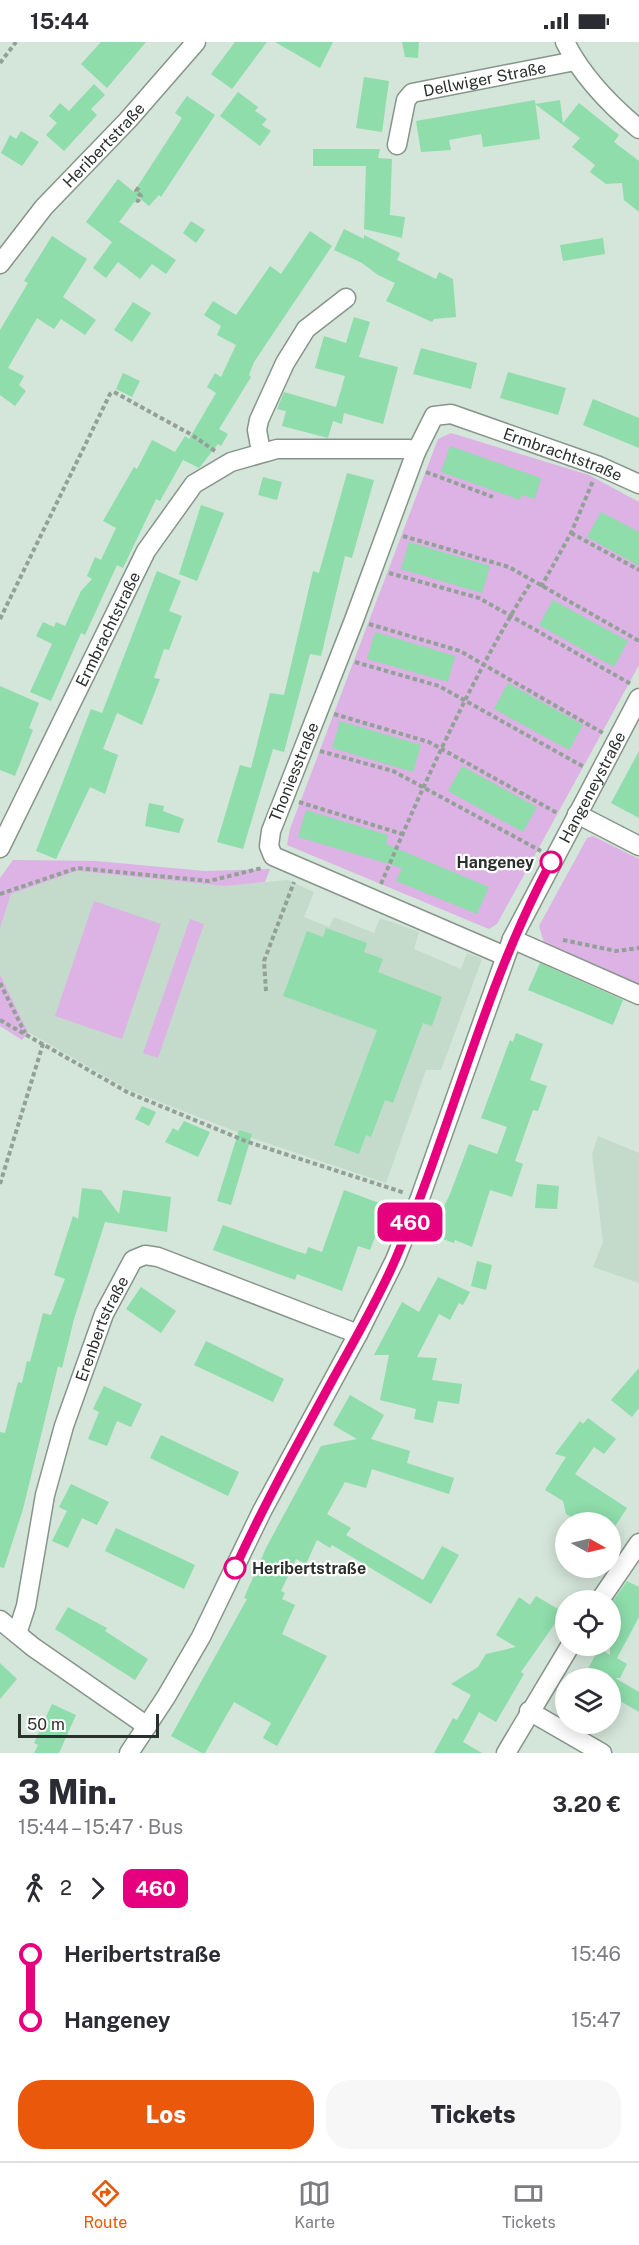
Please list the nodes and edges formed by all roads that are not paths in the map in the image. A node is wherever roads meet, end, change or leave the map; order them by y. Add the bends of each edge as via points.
1 (196, 42) edge
2 (565, 42) edge
3 (574, 61) junction
4 (639, 129) edge
5 (397, 145) dead end
6 (3, 253) edge
7 (346, 298) dead end
8 (261, 452) junction
9 (414, 459) junction
10 (639, 484) edge
11 (639, 698) edge
12 (575, 818) junction
13 (639, 846) edge
14 (0, 848) edge
15 (512, 939) junction
16 (505, 956) junction
17 (639, 995) edge
18 (358, 1334) junction
19 (639, 1543) edge
20 (607, 1590) edge
21 (0, 1620) edge
22 (17, 1634) junction
23 (564, 1656) edge
24 (529, 1711) junction
25 (147, 1726) junction
26 (129, 1753) edge
27 (506, 1753) edge
28 (602, 1753) edge

1 - 6 street, Heribertstraße
2 - 3 street
3 - 4 street via 616,110
3 - 5 street, Dellwiger Straße via 412,93 406,100
7 - 8 street via 306,329 285,363 259,420
8 - 9 street, Ermbrachtstraße via 409,449
8 - 14 street, Ermbrachtstraße via 231,462 194,484 146,551
9 - 10 street, Ermbrachtstraße via 434,416 451,414
9 - 16 street, Thoniesstraße via 271,831 269,846 273,856
11 - 12 street, Hangeneystraße
12 - 13 street
12 - 15 street, Hangeneystraße
15 - 16 street, Hangeneystraße
15 - 17 street
16 - 18 street, Hangeneystraße via 420,1198
18 - 22 street, Erenbertstraße via 158,1257 145,1255 133,1260 104,1314 64,1426 45,1495 26,1606
18 - 25 street, Hangeneystraße via 261,1511 201,1637
19 - 20 street
21 - 22 street
22 - 25 street
23 - 24 street
24 - 27 street
24 - 28 street
25 - 26 street, Hangeneystraße

